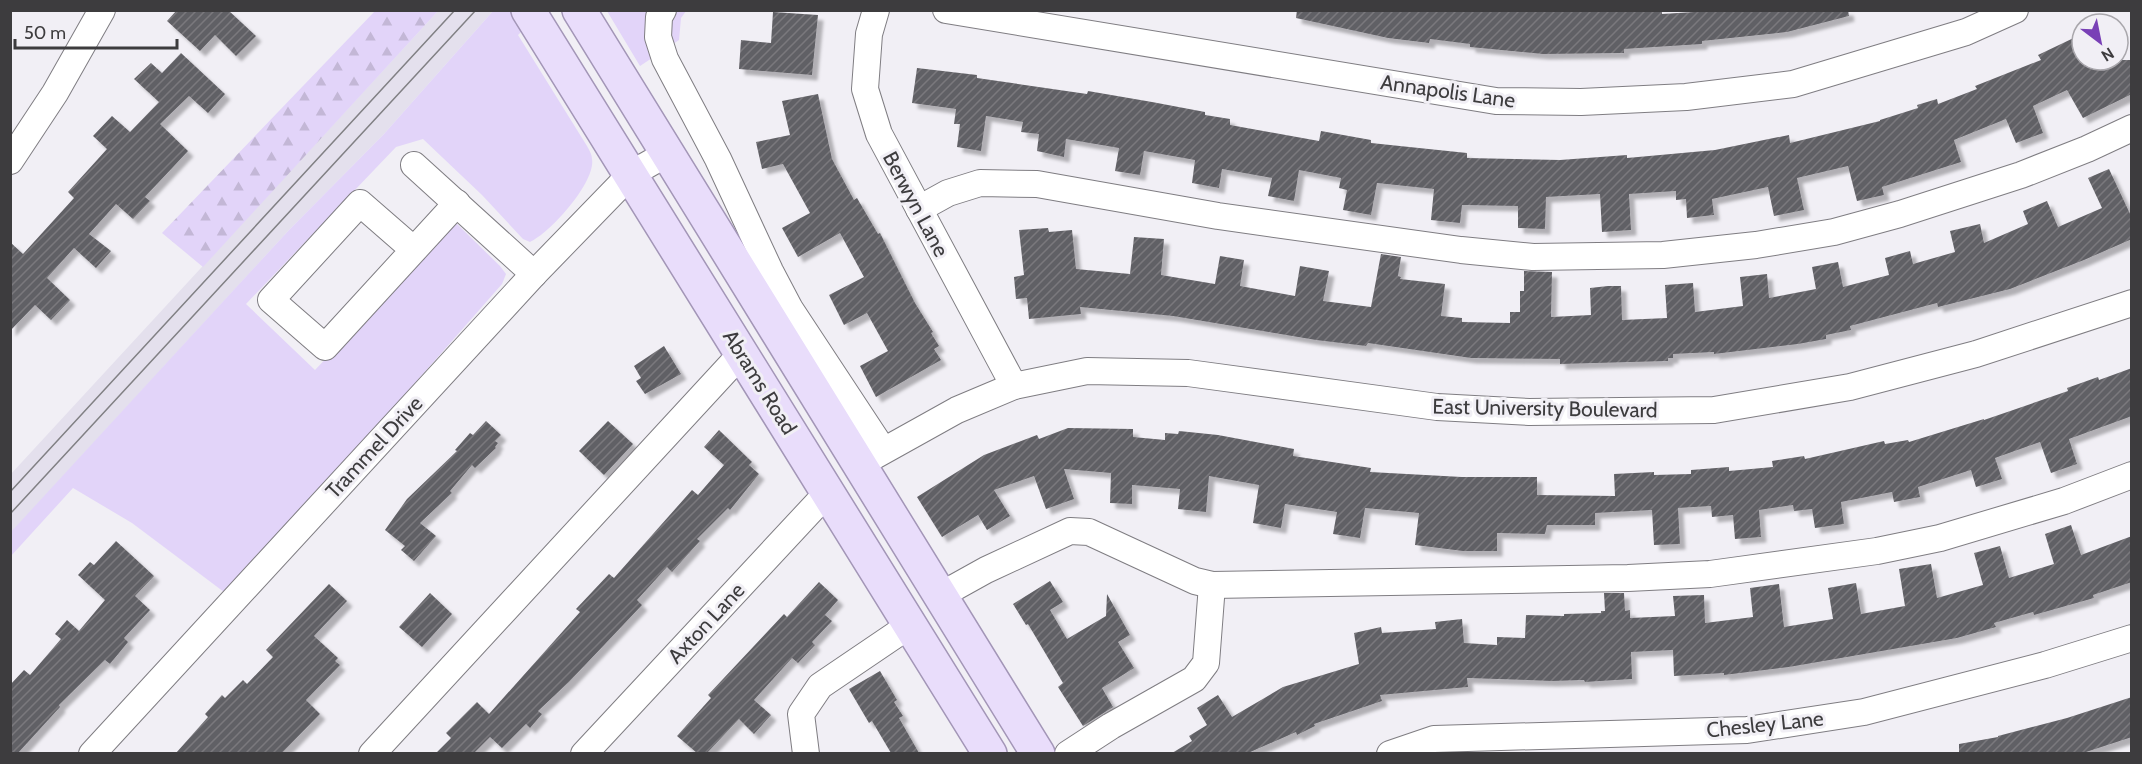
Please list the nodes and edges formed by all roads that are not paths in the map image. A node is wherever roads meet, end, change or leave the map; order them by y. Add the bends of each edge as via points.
1 (102, 10) edge
2 (528, 10) edge
3 (579, 10) edge
4 (663, 10) edge
5 (876, 10) edge
6 (946, 10) edge
7 (2015, 10) edge
8 (2132, 128) edge
9 (668, 153) junction
10 (10, 161) edge
11 (414, 165) dead end
12 (631, 174) junction
13 (457, 203) junction
14 (919, 209) junction
15 (414, 250) junction
16 (534, 274) junction
17 (2132, 303) edge
18 (742, 353) junction
19 (1014, 386) junction
20 (872, 457) junction
21 (2132, 475) edge
22 (828, 492) junction
23 (1212, 585) junction
24 (940, 595) junction
25 (910, 625) junction
26 (2132, 638) edge
27 (92, 753) edge
28 (372, 753) edge
29 (584, 753) edge
30 (806, 753) edge
31 (990, 753) edge
32 (1038, 753) edge
33 (1068, 753) edge
34 (1390, 753) edge

1 - 10 street via 55,93
2 - 12 main road, Abrams Road
3 - 9 main road, Abrams Road
4 - 20 street via 658,37 665,59 718,159 770,271
5 - 14 street, Berwyn Lane via 869,34 865,89 879,134
6 - 7 street, Annapolis Lane via 1496,101 1581,102 1686,97 1793,84 1966,32
8 - 14 street via 2021,175 1834,232 1663,255 1533,257 1461,250 1218,216 1037,184 980,183 948,193
9 - 12 street, Trammel Drive
9 - 20 main road, Abrams Road
11 - 13 street
12 - 16 street, Trammel Drive
12 - 18 main road, Abrams Road
13 - 15 street
13 - 16 street
14 - 19 street, Berwyn Lane
15 - 15 street via 325,347 271,300 360,202
16 - 27 street, Trammel Drive
17 - 19 street, East University Boulevard via 1976,354 1850,387 1714,410 1529,412 1437,407 1188,372 1087,371
18 - 22 main road, Abrams Road
18 - 28 street
19 - 20 street, East University Boulevard via 957,410
20 - 22 main road
20 - 24 main road, Abrams Road
21 - 23 street via 2064,501 1940,538 1877,551 1710,574
22 - 25 main road, Abrams Road
22 - 29 street, Axton Lane
23 - 24 street via 1195,581 1089,532 1070,531
23 - 33 street via 1206,663 1194,679
24 - 32 main road, Abrams Road
25 - 30 street via 820,686 801,714
25 - 31 main road, Abrams Road
26 - 34 street, Chesley Lane via 1864,712 1747,730 1434,739

